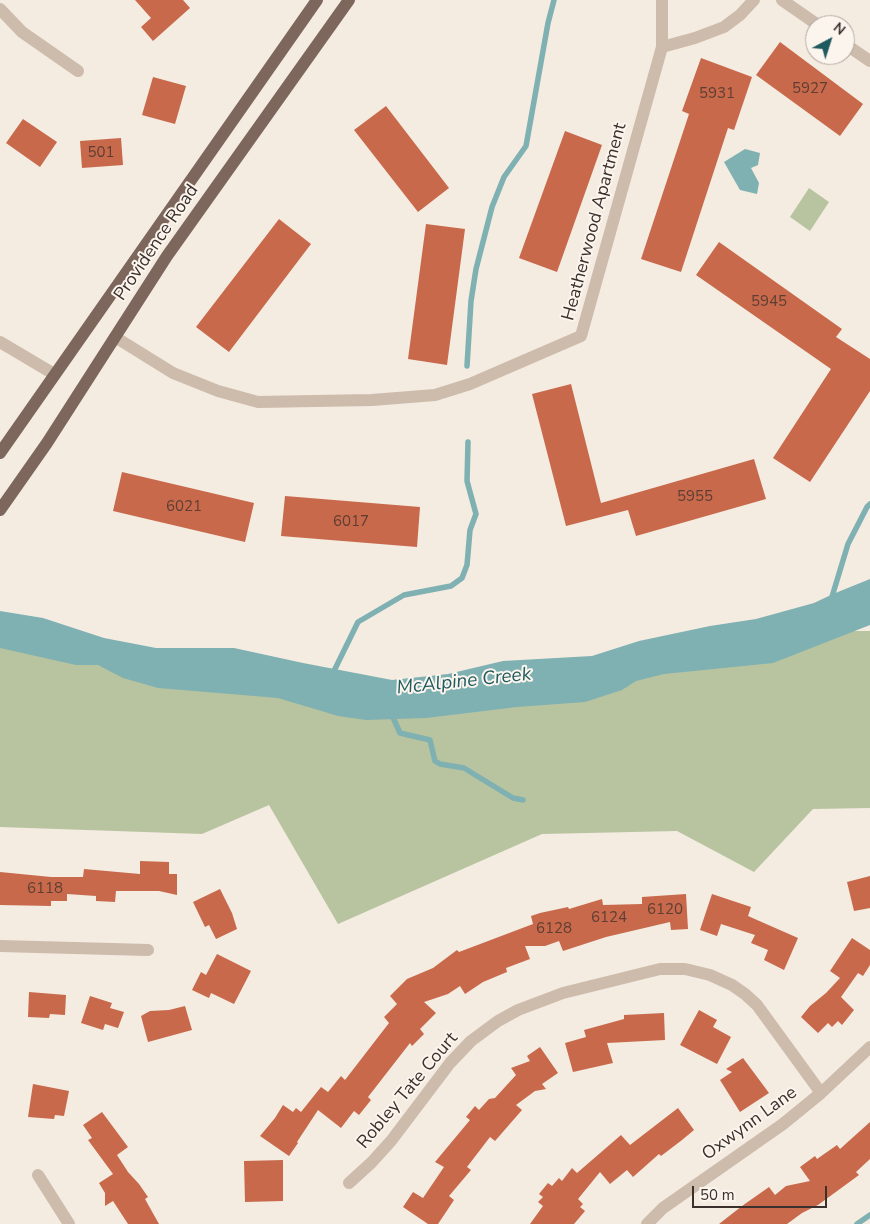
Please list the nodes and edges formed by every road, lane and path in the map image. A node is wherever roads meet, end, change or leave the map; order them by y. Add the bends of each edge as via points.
1 (317, 0) edge
2 (349, 0) edge
3 (662, 0) edge
4 (754, 0) edge
5 (782, 0) edge
6 (0, 9) edge
7 (805, 16) edge
8 (662, 47) junction
9 (855, 51) edge
10 (870, 61) edge
11 (78, 71) dead end
12 (115, 337) junction
13 (0, 342) edge
14 (54, 374) junction
15 (0, 453) edge
16 (0, 510) edge
17 (0, 946) edge
18 (148, 950) dead end
19 (870, 1046) edge
20 (821, 1093) junction
21 (38, 1175) dead end
22 (349, 1183) dead end
23 (69, 1224) edge
24 (647, 1224) edge

1 - 14 main road, Providence Road
2 - 12 main road, Providence Road via 167,256
3 - 8 street, Heatherwood Apartment
4 - 8 street via 724,27
5 - 7 street
6 - 11 street via 22,32
8 - 12 street, Heatherwood Apartment via 581,336 470,384 435,395 372,400 258,402 218,391 173,373
9 - 10 street
12 - 16 main road, Providence Road
13 - 14 street
14 - 15 main road, Providence Road
17 - 18 street
19 - 20 street, Oxwynn Lane
20 - 22 street, Robley Tate Court via 757,1005 745,994 710,975 685,969 660,969 563,993 498,1021 471,1040 391,1141
20 - 24 street, Oxwynn Lane via 662,1208
21 - 23 street

